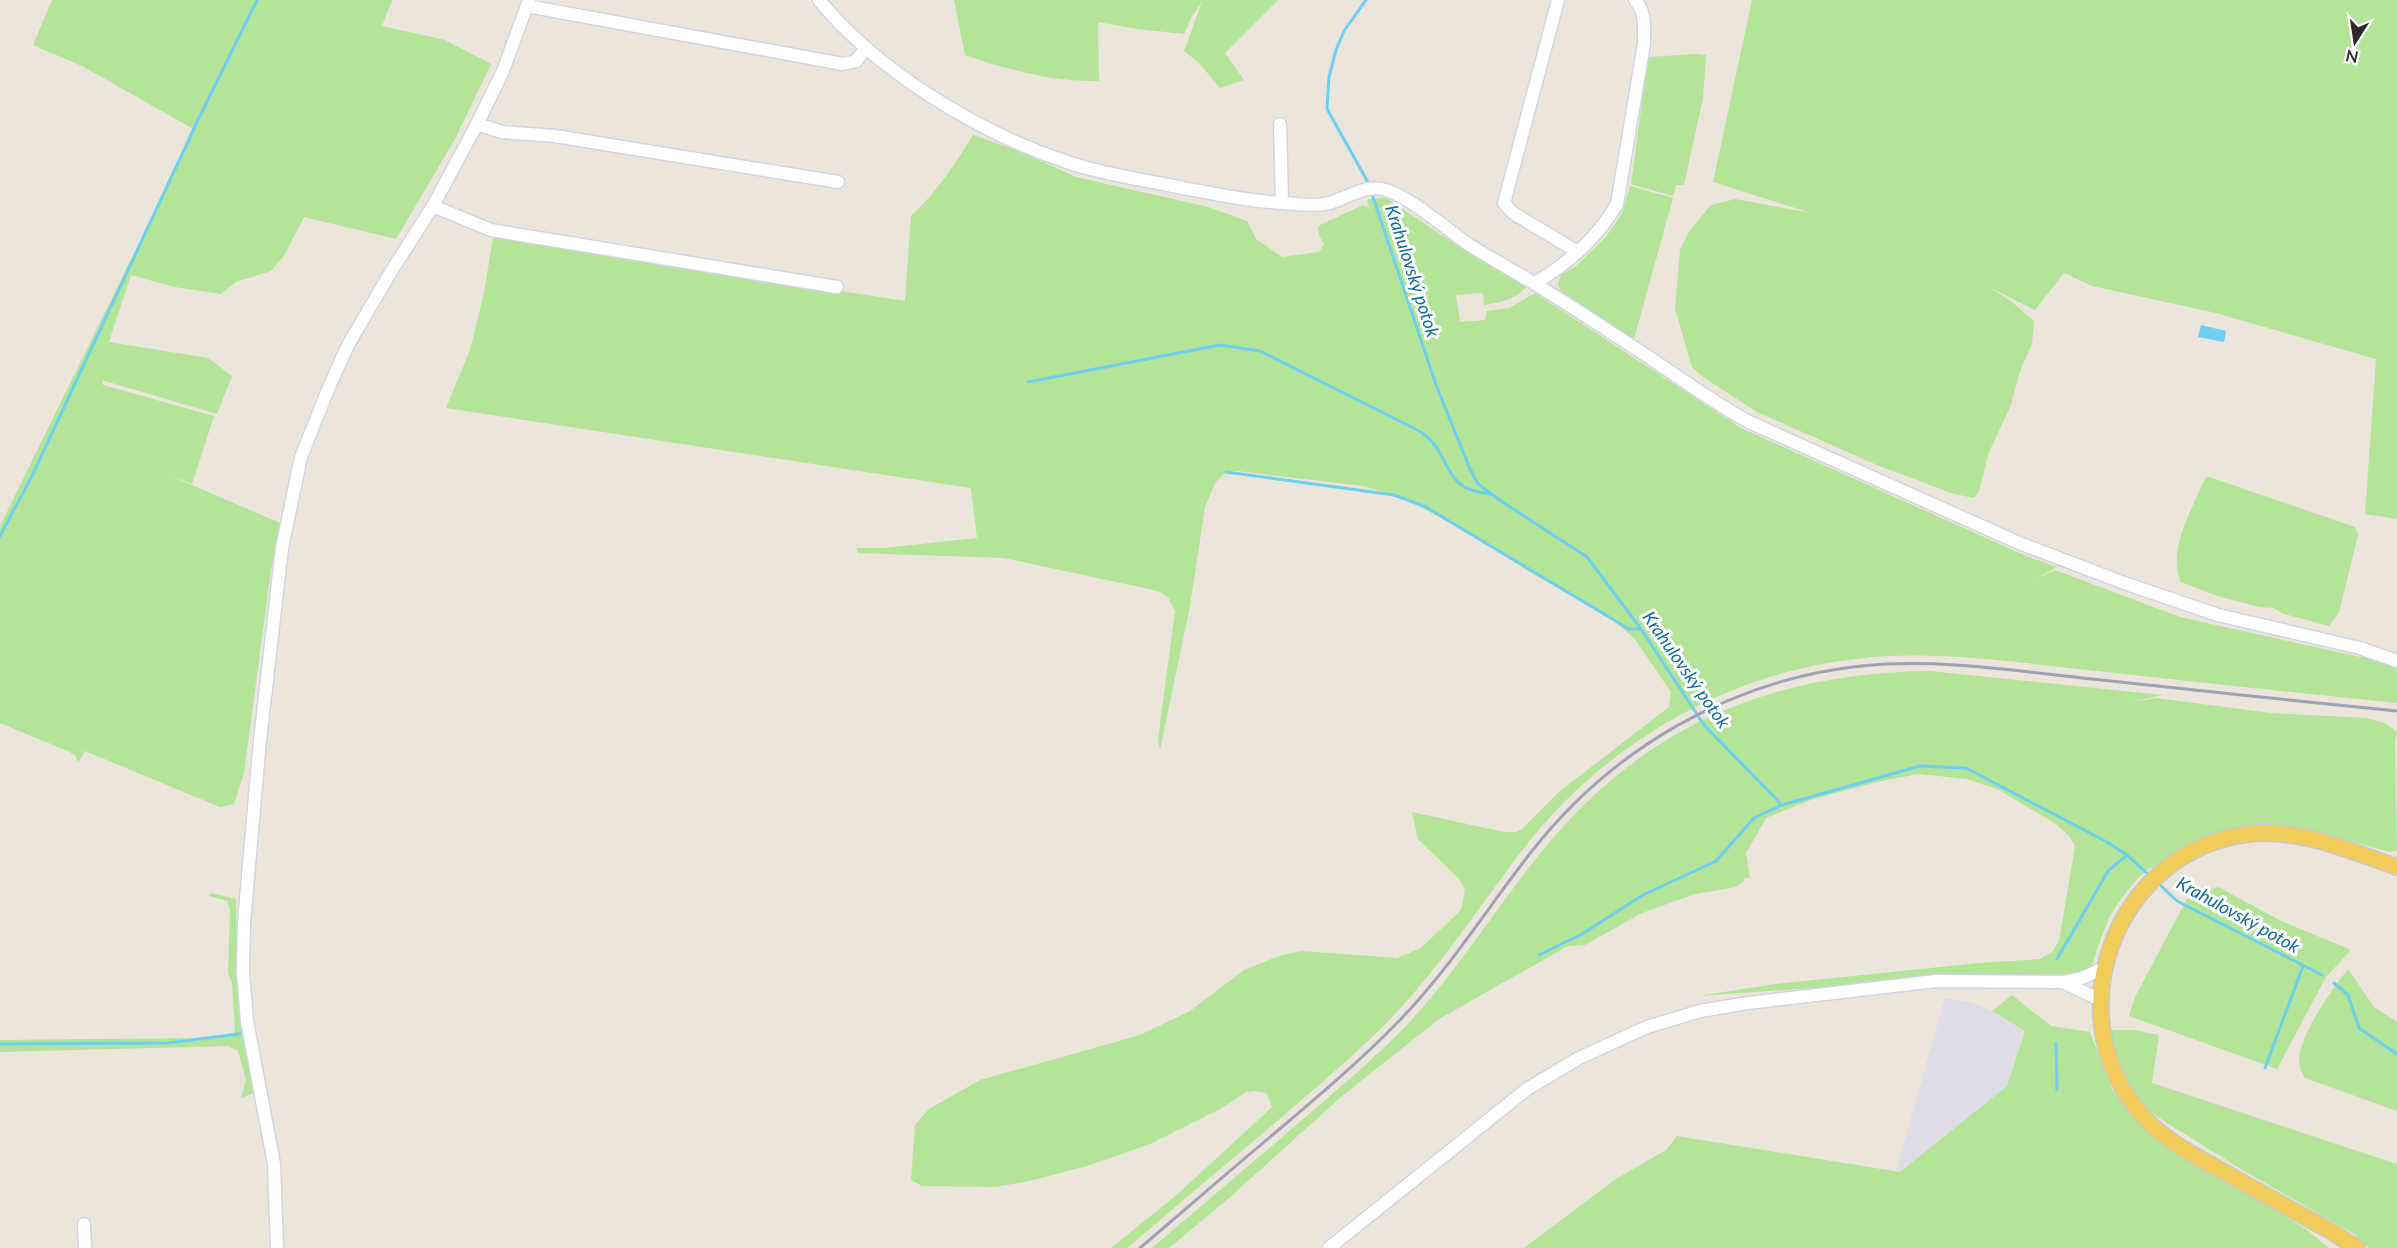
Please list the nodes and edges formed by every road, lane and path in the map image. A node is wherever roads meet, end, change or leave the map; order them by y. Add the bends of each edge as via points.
1 (819, 0) edge
2 (1558, 0) edge
3 (1635, 0) edge
4 (528, 3) edge
5 (866, 48) junction
6 (477, 124) junction
7 (1280, 124) dead end
8 (838, 182) dead end
9 (1282, 203) junction
10 (433, 206) junction
11 (1576, 251) junction
12 (1535, 283) junction
13 (837, 287) dead end
14 (2397, 661) edge
15 (2397, 867) edge
16 (2104, 968) junction
17 (2063, 982) junction
18 (2100, 1000) junction
19 (84, 1224) dead end
20 (84, 1248) edge
21 (277, 1248) edge
22 (1329, 1248) edge
23 (2357, 1248) edge

1 - 5 street
2 - 11 street via 1504,203 1513,213
3 - 11 street via 1641,6 1644,20 1644,44 1617,204 1609,219
4 - 5 street via 843,64 856,61
4 - 6 street via 503,71
5 - 9 street via 957,112 1071,164 1218,195
6 - 8 street via 501,132 555,136
6 - 10 street
7 - 9 street
9 - 12 street via 1325,204 1381,188
10 - 13 street via 491,230
10 - 21 street via 348,345 329,387 301,457 282,548 260,740 243,972 247,1021 274,1164
11 - 12 street
12 - 14 street via 1708,399 1749,422 2019,543 2218,615 2360,648
15 - 16 main road via 2304,837 2261,833 2227,838 2186,856 2148,885 2121,923
16 - 17 street
16 - 18 main road
17 - 18 street
17 - 22 street via 1936,981 1748,1003 1700,1011 1647,1027 1579,1058 1527,1089
18 - 23 main road via 2112,1067 2127,1095 2157,1131
19 - 20 street

